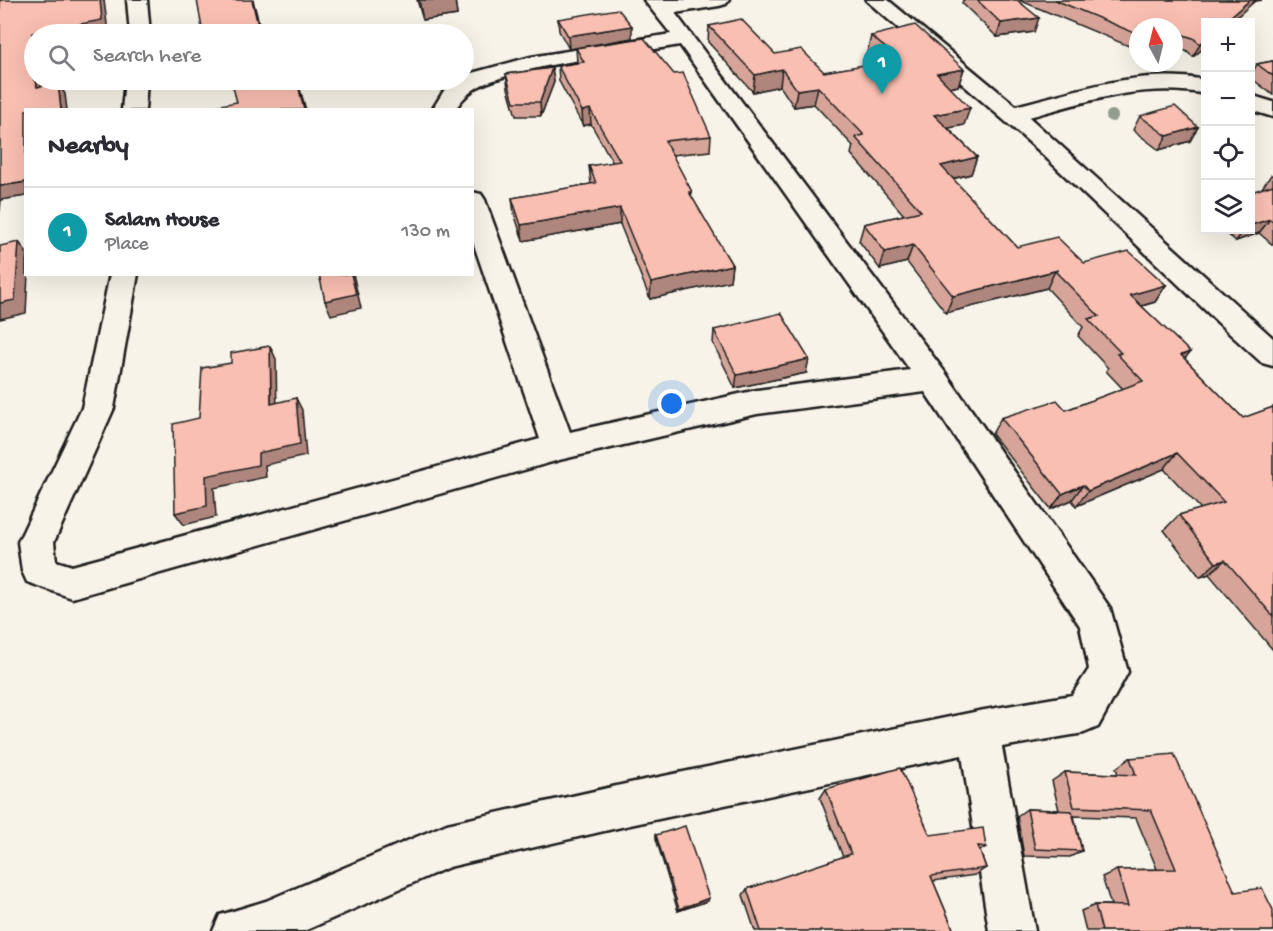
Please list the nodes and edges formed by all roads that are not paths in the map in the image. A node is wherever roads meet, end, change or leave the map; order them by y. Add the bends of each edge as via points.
1 (137, 0) edge
2 (719, 0) edge
3 (876, 0) edge
4 (657, 5) edge
5 (139, 24) edge
6 (684, 38) junction
7 (474, 80) edge
8 (1201, 86) edge
9 (135, 90) edge
10 (459, 90) edge
11 (1255, 103) edge
12 (133, 108) edge
13 (445, 108) edge
14 (1273, 110) edge
15 (1011, 114) junction
16 (474, 206) edge
17 (124, 276) edge
18 (1273, 355) edge
19 (933, 379) junction
20 (559, 447) junction
21 (979, 731) junction
22 (236, 931) edge
23 (1012, 931) edge

1 - 5 street
2 - 4 street
3 - 15 street
4 - 6 street
6 - 7 street via 531,64
6 - 19 street
8 - 15 street via 1186,82 1138,83
9 - 12 street
10 - 13 street
11 - 14 street
15 - 18 street
16 - 20 street
17 - 20 street via 98,408 36,542 40,571 72,582
19 - 20 street via 757,402
19 - 21 street via 1097,620 1109,672 1084,713
21 - 22 street via 447,846 267,924
21 - 23 street

